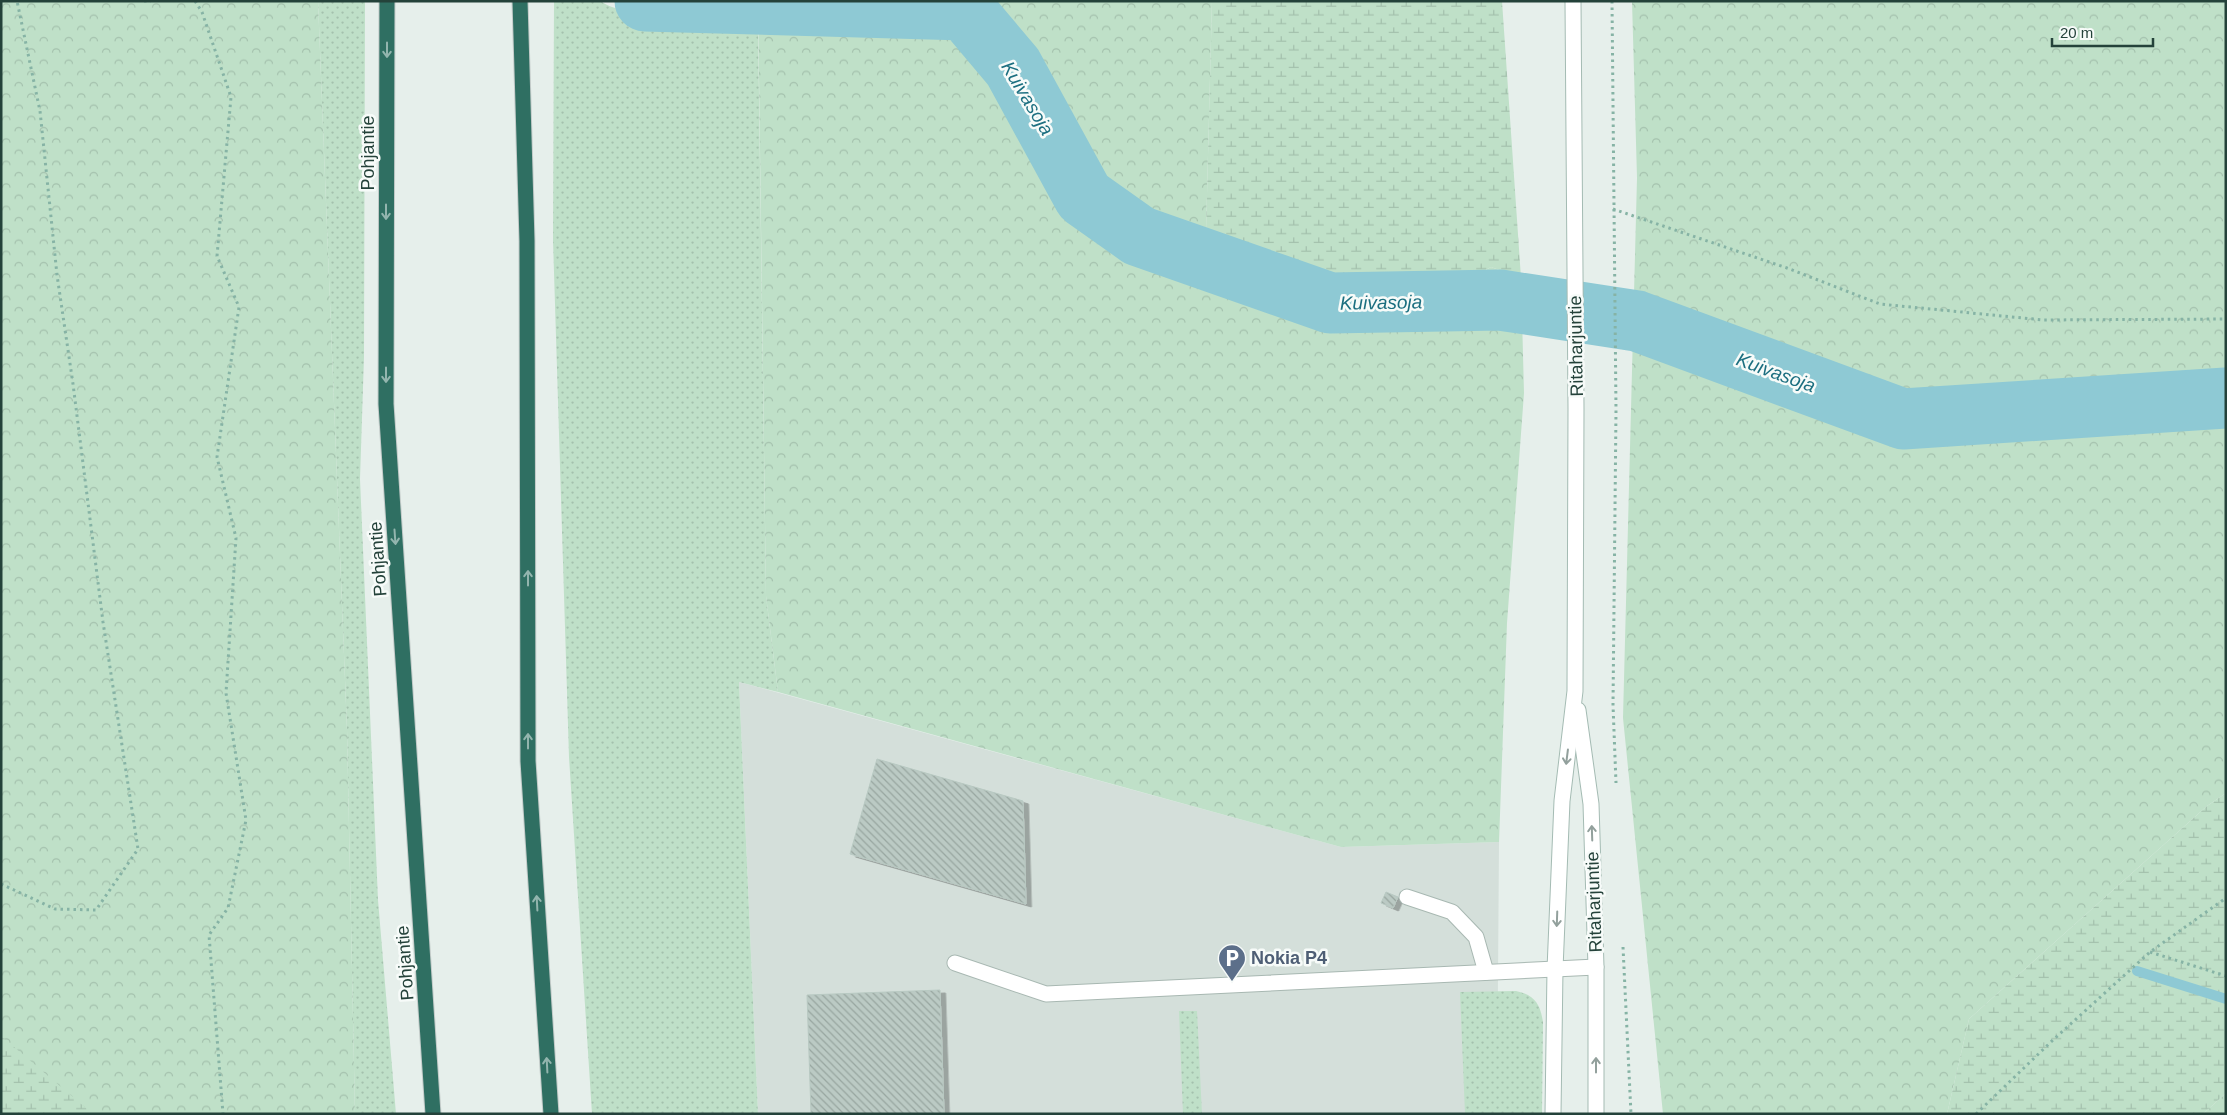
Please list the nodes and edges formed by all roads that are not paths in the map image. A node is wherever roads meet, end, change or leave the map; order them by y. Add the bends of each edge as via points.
1 (387, 1) edge
2 (520, 1) edge
3 (1573, 1) edge
4 (1575, 691) junction
5 (1407, 897) dead end
6 (955, 964) dead end
7 (1596, 967) junction
8 (1554, 969) junction
9 (1486, 972) junction
10 (433, 1114) edge
11 (551, 1114) edge
12 (1554, 1114) edge
13 (1596, 1114) edge

1 -> 10 highway, Pohjantie via 386,404
11 -> 2 highway via 528,761 527,241
3 - 4 street, Ritaharjuntie
7 -> 4 street, Ritaharjuntie via 1591,804
4 -> 8 street, Ritaharjuntie via 1562,800
5 - 9 street via 1452,912 1476,937
6 - 9 street via 1046,994
7 - 8 street
13 -> 7 street, Ritaharjuntie
8 - 9 street
8 - 12 street, Ritaharjuntie

